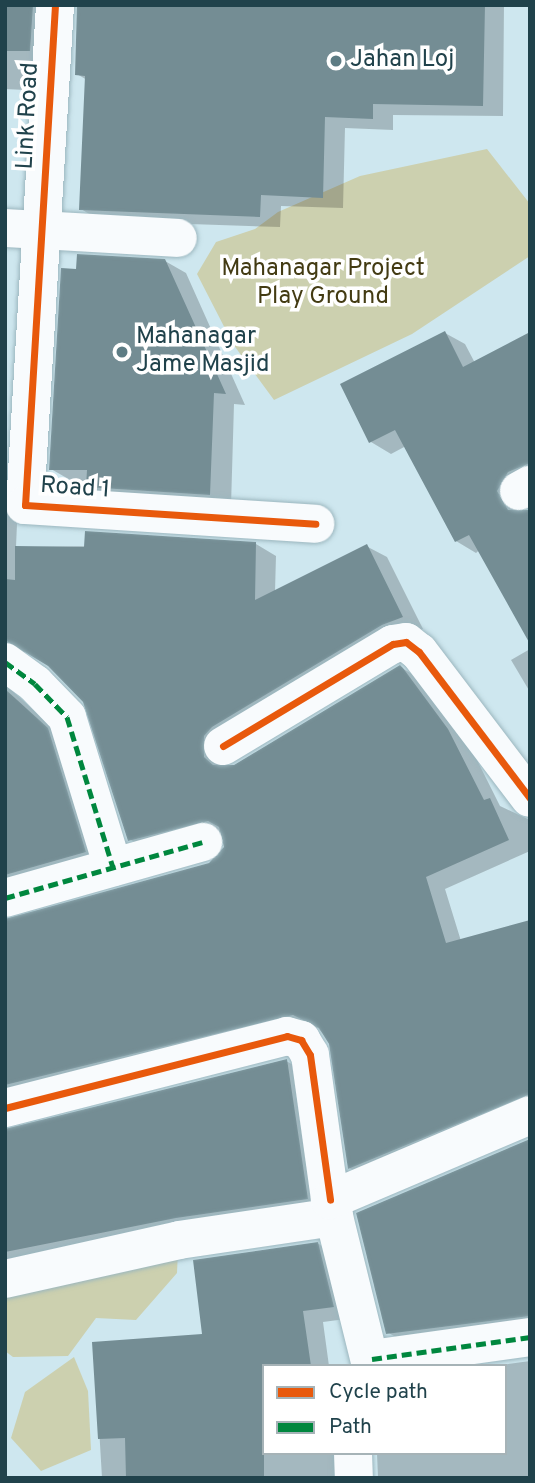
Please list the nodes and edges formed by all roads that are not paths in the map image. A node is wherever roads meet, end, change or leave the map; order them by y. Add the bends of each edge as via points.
1 (55, 5) edge
2 (24, 229) edge
3 (178, 238) dead end
4 (315, 524) dead end
5 (5, 662) edge
6 (223, 746) dead end
7 (530, 798) edge
8 (203, 842) dead end
9 (113, 867) junction
10 (5, 898) edge
11 (5, 1108) edge
12 (530, 1115) edge
13 (332, 1208) junction
14 (5, 1279) edge
15 (530, 1337) edge
16 (371, 1362) edge
17 (353, 1455) edge
18 (354, 1478) edge

1 - 2 street, Link Road
2 - 3 street
2 - 4 street, Road 1 via 25,505
5 - 9 street via 67,717
6 - 7 street via 393,644 406,642 419,652
8 - 9 street
9 - 10 street
11 - 13 street via 287,1036 301,1040 310,1055
12 - 13 street
13 - 14 street
13 - 16 street
15 - 16 street
17 - 18 street

